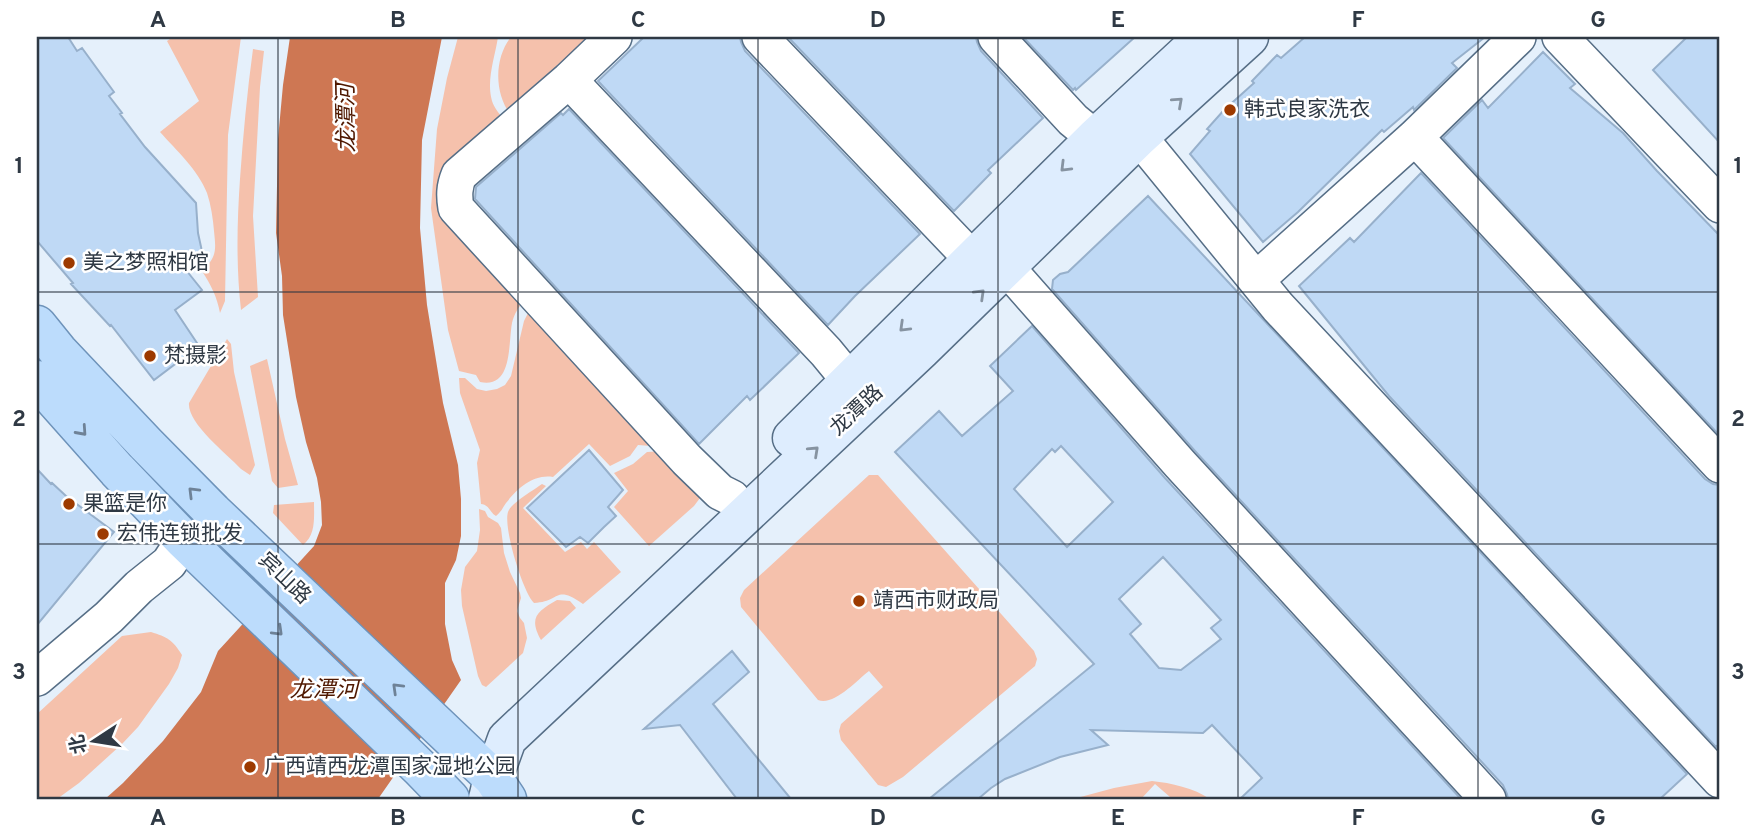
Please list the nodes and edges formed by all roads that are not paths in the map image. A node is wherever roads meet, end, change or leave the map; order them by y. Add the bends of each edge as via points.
1 (614, 37) edge
2 (760, 37) edge
3 (996, 37) edge
4 (1205, 37) edge
5 (1249, 37) edge
6 (1518, 37) edge
7 (1560, 37) edge
8 (1584, 37) edge
9 (569, 80) junction
10 (1139, 137) junction
11 (1415, 137) junction
12 (1095, 138) junction
13 (1720, 180) edge
14 (1720, 205) edge
15 (990, 264) junction
16 (1256, 280) junction
17 (37, 325) edge
18 (37, 380) edge
19 (849, 380) junction
20 (1720, 465) edge
21 (733, 498) junction
22 (184, 540) junction
23 (37, 678) edge
24 (481, 774) edge
25 (1720, 782) edge
26 (450, 799) edge
27 (458, 799) edge
28 (1488, 799) edge
29 (1703, 799) edge

1 - 9 street
2 - 15 street
3 - 12 street
4 - 12 main road, 龙潭路
10 -> 5 main road, 龙潭路
6 - 11 street
7 - 14 street
8 - 13 street
9 - 19 street
9 - 21 street via 459,175 454,186 456,208 687,460 720,492
10 - 15 main road, 龙潭路
10 - 16 street
11 - 16 street
11 - 20 street
12 -> 15 main road, 龙潭路
15 -> 19 main road, 龙潭路
24 -> 15 main road, 龙潭路 via 507,738 922,351
15 - 28 street
16 - 25 street
24 -> 17 main road, 宾山路 via 213,512
18 -> 22 main road, 宾山路
19 - 21 main road, 龙潭路
21 - 24 main road, 龙潭路 via 492,721 482,738
22 - 23 street via 169,563
22 -> 26 main road, 宾山路
24 - 27 main road, 龙潭路 via 466,785
25 - 29 street

